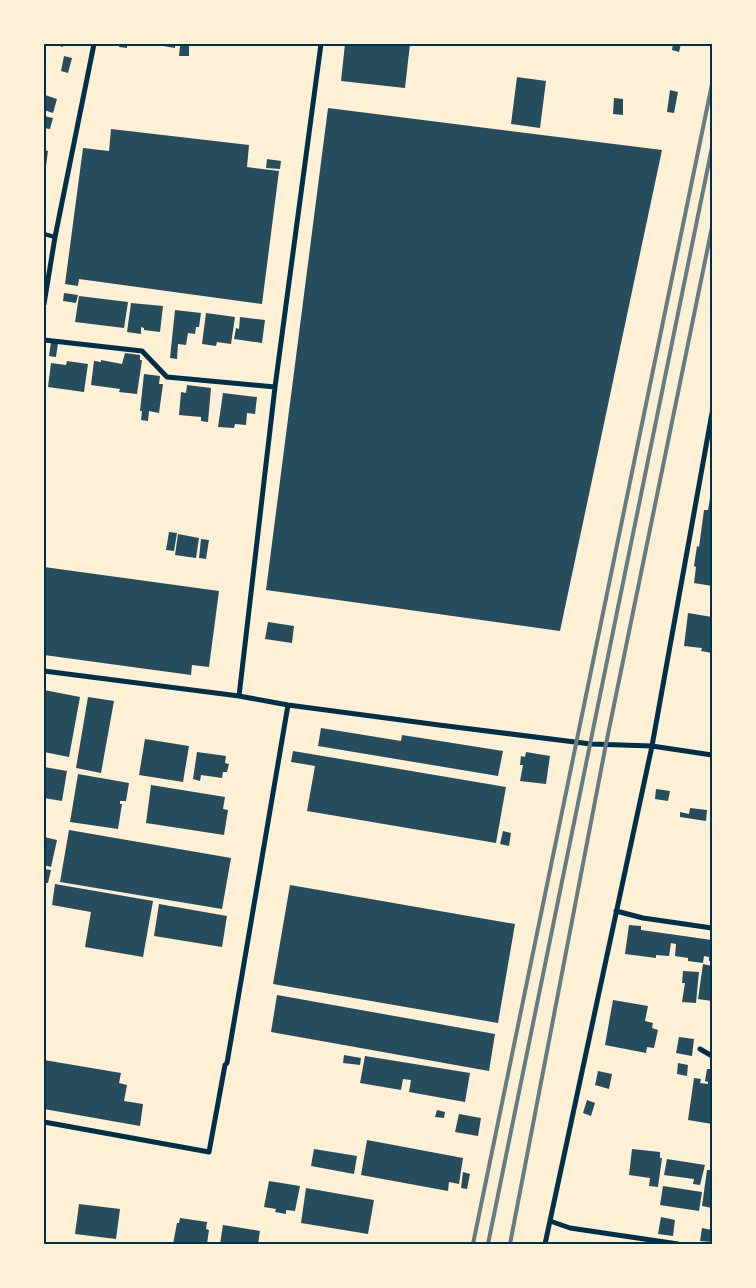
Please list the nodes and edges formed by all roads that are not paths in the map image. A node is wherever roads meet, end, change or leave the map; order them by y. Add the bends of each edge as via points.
1 (94, 44) edge
2 (321, 44) edge
3 (44, 234) edge
4 (55, 236) junction
5 (44, 304) edge
6 (44, 340) edge
7 (275, 387) junction
8 (712, 412) edge
9 (44, 671) edge
10 (239, 696) junction
11 (288, 705) junction
12 (652, 746) junction
13 (712, 755) edge
14 (616, 911) junction
15 (712, 928) edge
16 (700, 1049) dead end
17 (712, 1056) edge
18 (44, 1122) edge
19 (550, 1221) junction
20 (545, 1244) edge
21 (678, 1244) edge

1 - 4 street
2 - 7 street
3 - 4 lane
4 - 5 street
6 - 7 street via 142,351 167,377
7 - 10 street
8 - 12 street
9 - 10 street
10 - 11 street
11 - 12 street via 591,744
11 - 18 street via 228,1063 225,1065 209,1152
12 - 13 street
12 - 14 street
14 - 15 street
14 - 19 street
16 - 17 street
19 - 20 street
19 - 21 street via 570,1228

